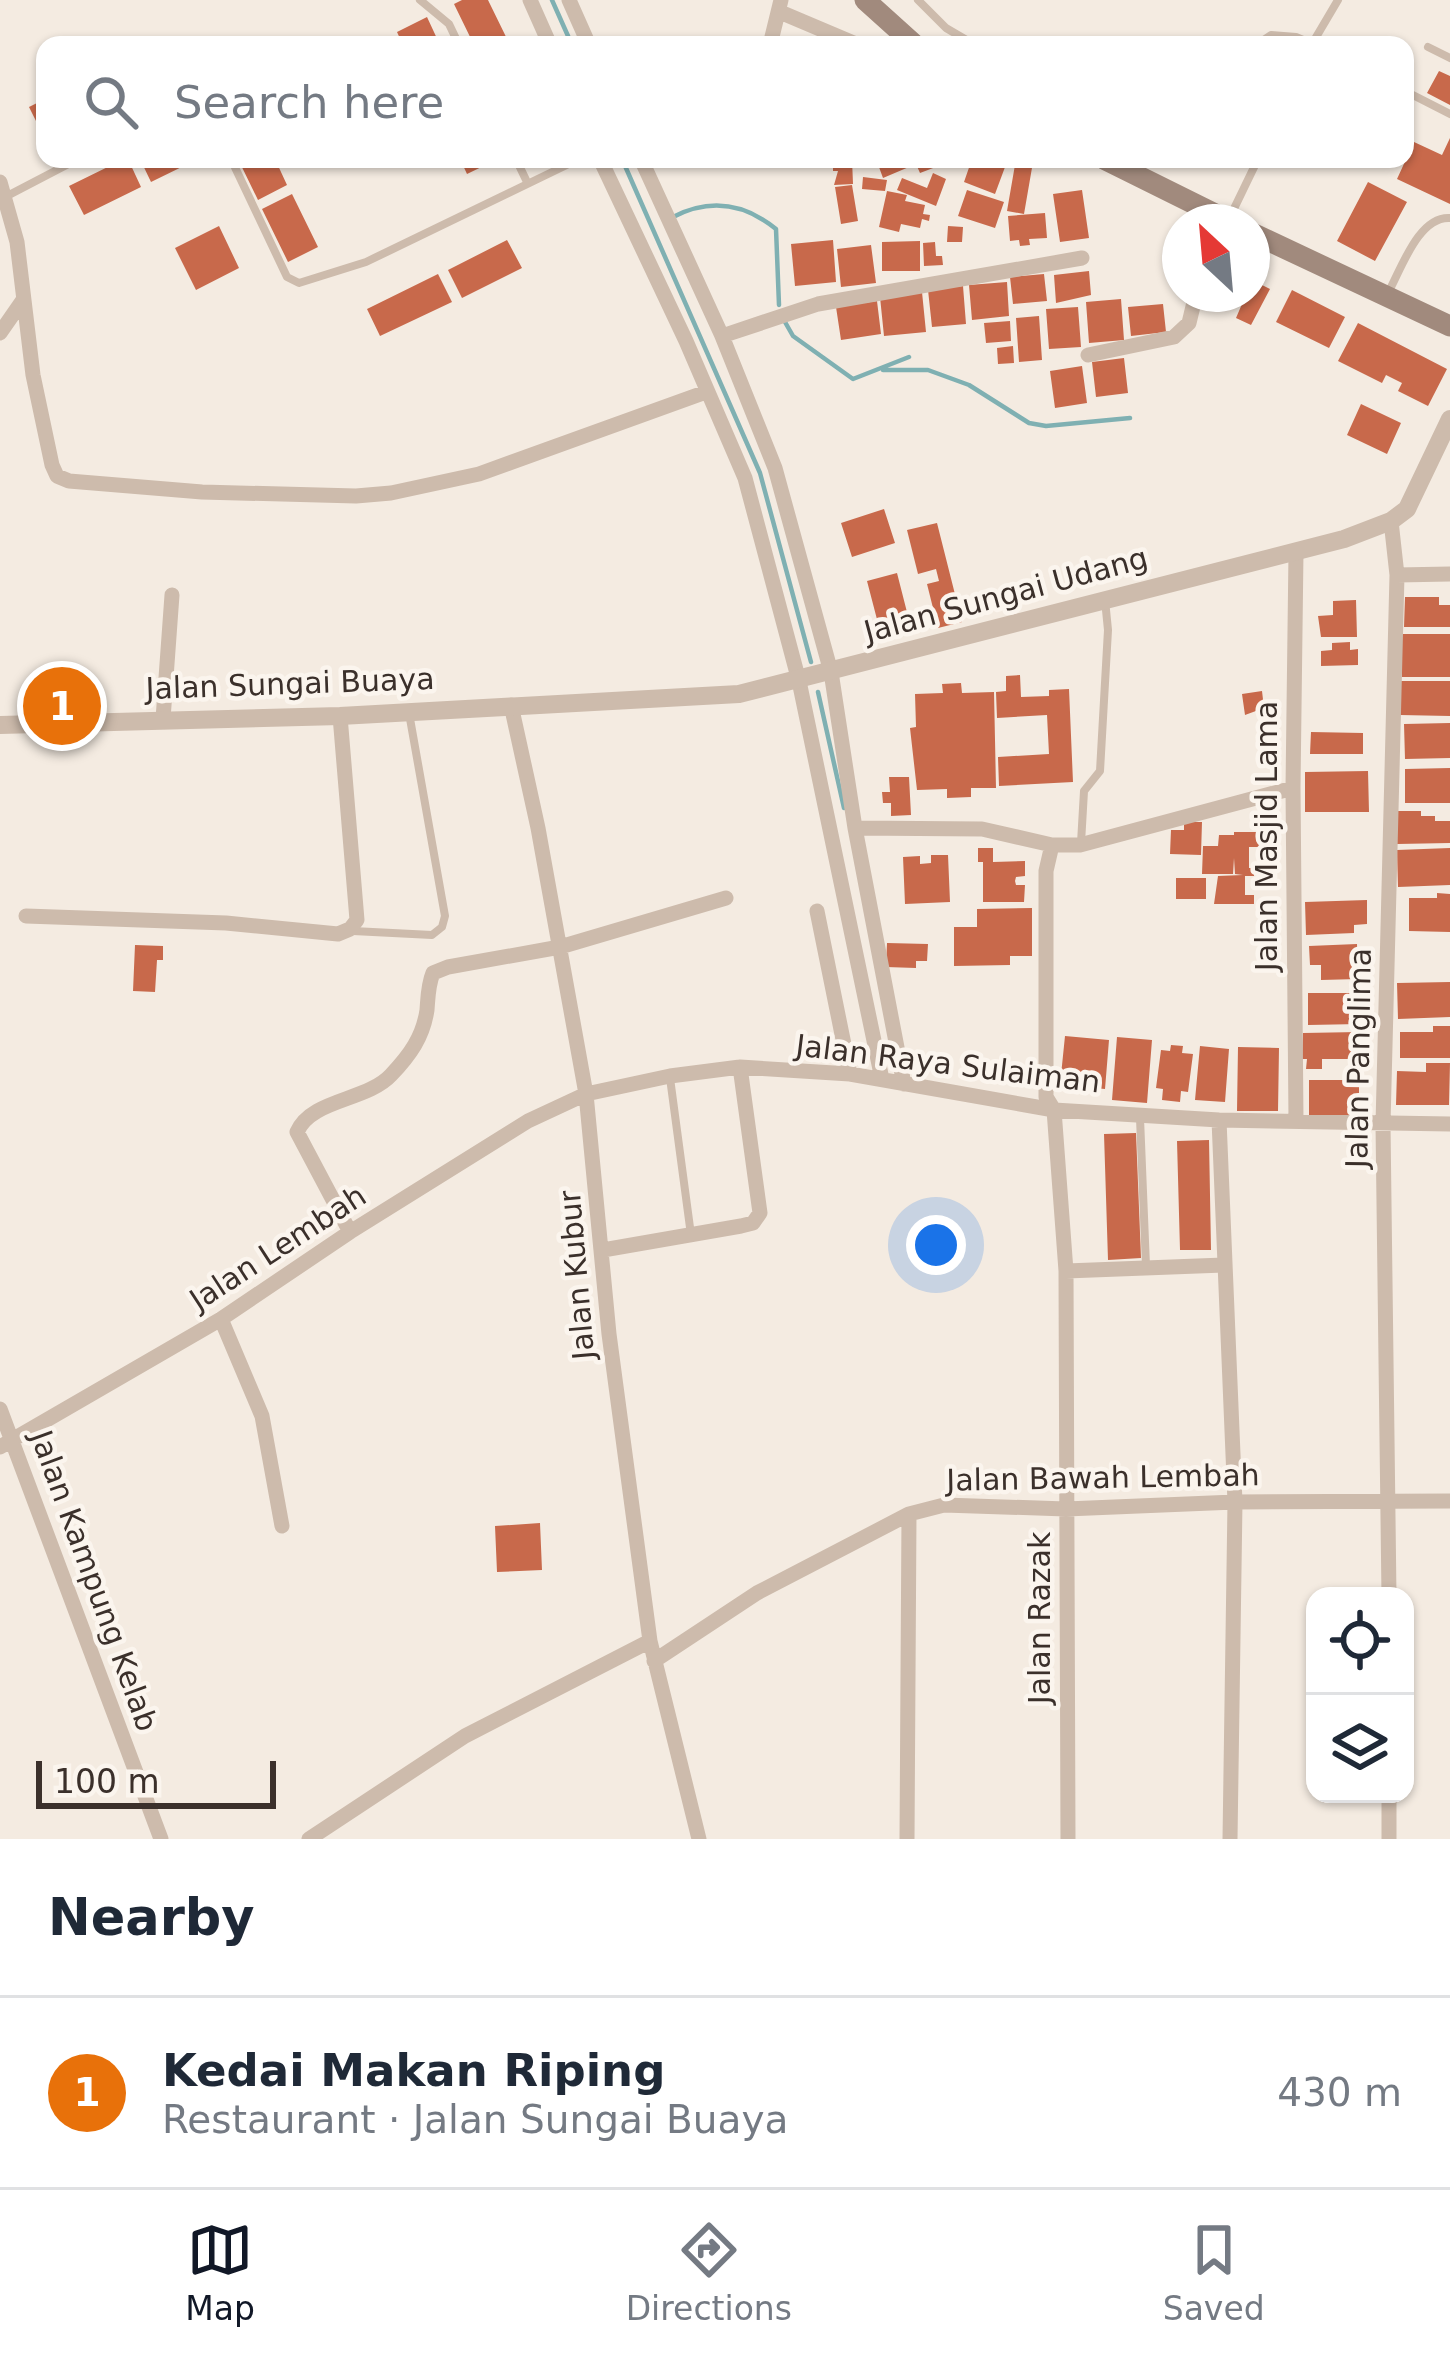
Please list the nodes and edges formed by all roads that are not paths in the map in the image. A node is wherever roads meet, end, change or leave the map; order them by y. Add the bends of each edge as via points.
1 (420, 0) edge
2 (530, 0) edge
3 (569, 0) edge
4 (865, 0) edge
5 (918, 0) edge
6 (1338, 0) edge
7 (780, 6) edge
8 (455, 36) edge
9 (546, 36) edge
10 (585, 36) edge
11 (772, 36) edge
12 (839, 36) edge
13 (905, 36) edge
14 (960, 36) edge
15 (1318, 36) edge
16 (1428, 47) dead end
17 (1450, 58) edge
18 (1414, 96) edge
19 (1450, 114) edge
20 (55, 168) edge
21 (235, 168) edge
22 (520, 168) edge
23 (559, 168) edge
24 (604, 168) edge
25 (645, 168) edge
26 (1121, 168) edge
27 (1253, 168) edge
28 (527, 182) junction
29 (3, 189) edge
30 (1191, 204) edge
31 (1231, 204) edge
32 (1450, 218) edge
33 (1270, 242) edge
34 (1082, 258) dead end
35 (1385, 298) junction
36 (23, 300) junction
37 (1192, 312) edge
38 (1450, 326) edge
39 (0, 334) edge
40 (722, 336) junction
41 (1088, 356) dead end
42 (706, 392) junction
43 (1450, 418) edge
44 (1391, 521) junction
45 (1296, 552) junction
46 (1450, 574) edge
47 (1396, 575) junction
48 (172, 595) dead end
49 (1104, 599) junction
50 (831, 672) junction
51 (799, 681) junction
52 (511, 705) junction
53 (409, 712) junction
54 (340, 716) junction
55 (163, 719) junction
56 (0, 725) edge
57 (1293, 788) junction
58 (855, 828) junction
59 (1052, 845) junction
60 (1080, 845) junction
61 (726, 898) dead end
62 (817, 911) dead end
63 (26, 916) dead end
64 (346, 931) junction
65 (560, 947) junction
66 (859, 958) junction
67 (828, 965) junction
68 (740, 1067) junction
69 (850, 1074) junction
70 (670, 1076) junction
71 (882, 1079) junction
72 (904, 1084) junction
73 (586, 1094) junction
74 (1054, 1110) junction
75 (1140, 1113) junction
76 (1219, 1120) junction
77 (1295, 1120) junction
78 (1383, 1124) junction
79 (1450, 1124) edge
80 (350, 1232) junction
81 (692, 1235) junction
82 (603, 1250) junction
83 (1224, 1265) junction
84 (1147, 1266) junction
85 (1066, 1270) junction
86 (221, 1319) junction
87 (0, 1409) edge
88 (7, 1444) edge
89 (1235, 1502) junction
90 (1388, 1502) junction
91 (1450, 1502) edge
92 (1066, 1509) junction
93 (909, 1514) junction
94 (282, 1526) dead end
95 (1389, 1587) edge
96 (650, 1641) junction
97 (654, 1661) junction
98 (1389, 1803) edge
99 (161, 1839) edge
100 (309, 1839) edge
101 (699, 1839) edge
102 (907, 1839) edge
103 (1068, 1839) edge
104 (1230, 1839) edge
105 (1389, 1839) edge

1 - 8 lane
2 - 9 street
3 - 10 street
4 - 13 main road
5 - 14 lane
6 - 15 lane
7 - 11 street
7 - 12 street
16 - 17 lane
18 - 19 lane
20 - 29 lane
21 - 28 lane via 287,277 299,283 366,262
22 - 28 lane
23 - 28 lane
24 - 42 street
25 - 40 street
26 - 30 main road
27 - 31 lane
29 - 36 street
32 - 35 lane via 1428,224
33 - 35 main road
34 - 40 street via 818,304
35 - 38 main road
36 - 39 street
36 - 42 street via 52,465 69,481 202,492 391,493 479,474
37 - 41 street via 1174,337
40 - 50 street via 775,468
42 - 51 street via 745,478
43 - 44 street via 1407,509
44 - 45 street, Jalan Sungai Udang
44 - 47 street, Jalan Panglima
45 - 49 street, Jalan Sungai Udang
45 - 57 street, Jalan Masjid Lama
46 - 47 street
47 - 78 street, Jalan Panglima
48 - 55 street
49 - 50 street, Jalan Sungai Udang
49 - 60 lane via 1100,771 1084,791
50 - 51 street, Jalan Sungai Udang
50 - 58 street
51 - 52 street, Jalan Sungai Udang via 723,696
51 - 66 street
52 - 53 street, Jalan Sungai Buaya
52 - 65 street, Jalan Kubur
53 - 54 street, Jalan Sungai Buaya
53 - 64 lane via 442,927 432,934
54 - 55 street, Jalan Sungai Buaya
54 - 64 street via 357,920
55 - 56 street, Jalan Sungai Buaya
57 - 60 street
57 - 77 street, Jalan Masjid Lama
58 - 59 street via 982,829
58 - 72 street
59 - 60 street
59 - 74 street, Jalan Razak via 1046,1097
61 - 65 street
62 - 67 street
63 - 64 street
65 - 73 street, Jalan Kubur
65 - 80 street via 433,973 419,1040 390,1077 301,1121 297,1132
66 - 67 street
66 - 71 street
67 - 69 street
68 - 69 street, Jalan Raya Sulaiman
68 - 70 street, Jalan Raya Sulaiman
68 - 81 street via 760,1213 753,1223
69 - 71 street, Jalan Raya Sulaiman
70 - 73 street, Jalan Raya Sulaiman
70 - 81 lane
71 - 72 street, Jalan Raya Sulaiman
72 - 74 street, Jalan Raya Sulaiman
73 - 80 street, Jalan Lembah
73 - 82 street, Jalan Kubur
74 - 75 street, Jalan Raya Sulaiman
74 - 85 street, Jalan Razak
75 - 76 street, Jalan Raya Sulaiman
75 - 84 lane
76 - 77 street, Jalan Raya Sulaiman
76 - 83 street
77 - 78 street, Jalan Raya Sulaiman
78 - 79 street, Jalan Raya Sulaiman
78 - 90 street, Jalan Panglima
80 - 86 street, Jalan Lembah
81 - 82 street
82 - 96 street, Jalan Kubur
83 - 84 street
83 - 89 street
84 - 85 street
85 - 92 street, Jalan Razak
86 - 88 street, Jalan Lembah
86 - 94 street via 262,1416
87 - 88 street, Jalan Kampung Kelab
88 - 99 street, Jalan Kampung Kelab
89 - 90 street, Jalan Bawah Lembah
89 - 92 street, Jalan Bawah Lembah
89 - 104 street
90 - 91 street, Jalan Bawah Lembah
90 - 95 street, Jalan Panglima
92 - 93 street, Jalan Bawah Lembah via 944,1504
92 - 103 street, Jalan Razak
93 - 97 street, Jalan Bawah Lembah via 757,1593
93 - 102 street
96 - 97 street, Jalan Kubur
96 - 100 street via 465,1736
97 - 101 street, Jalan Kubur
98 - 105 street

